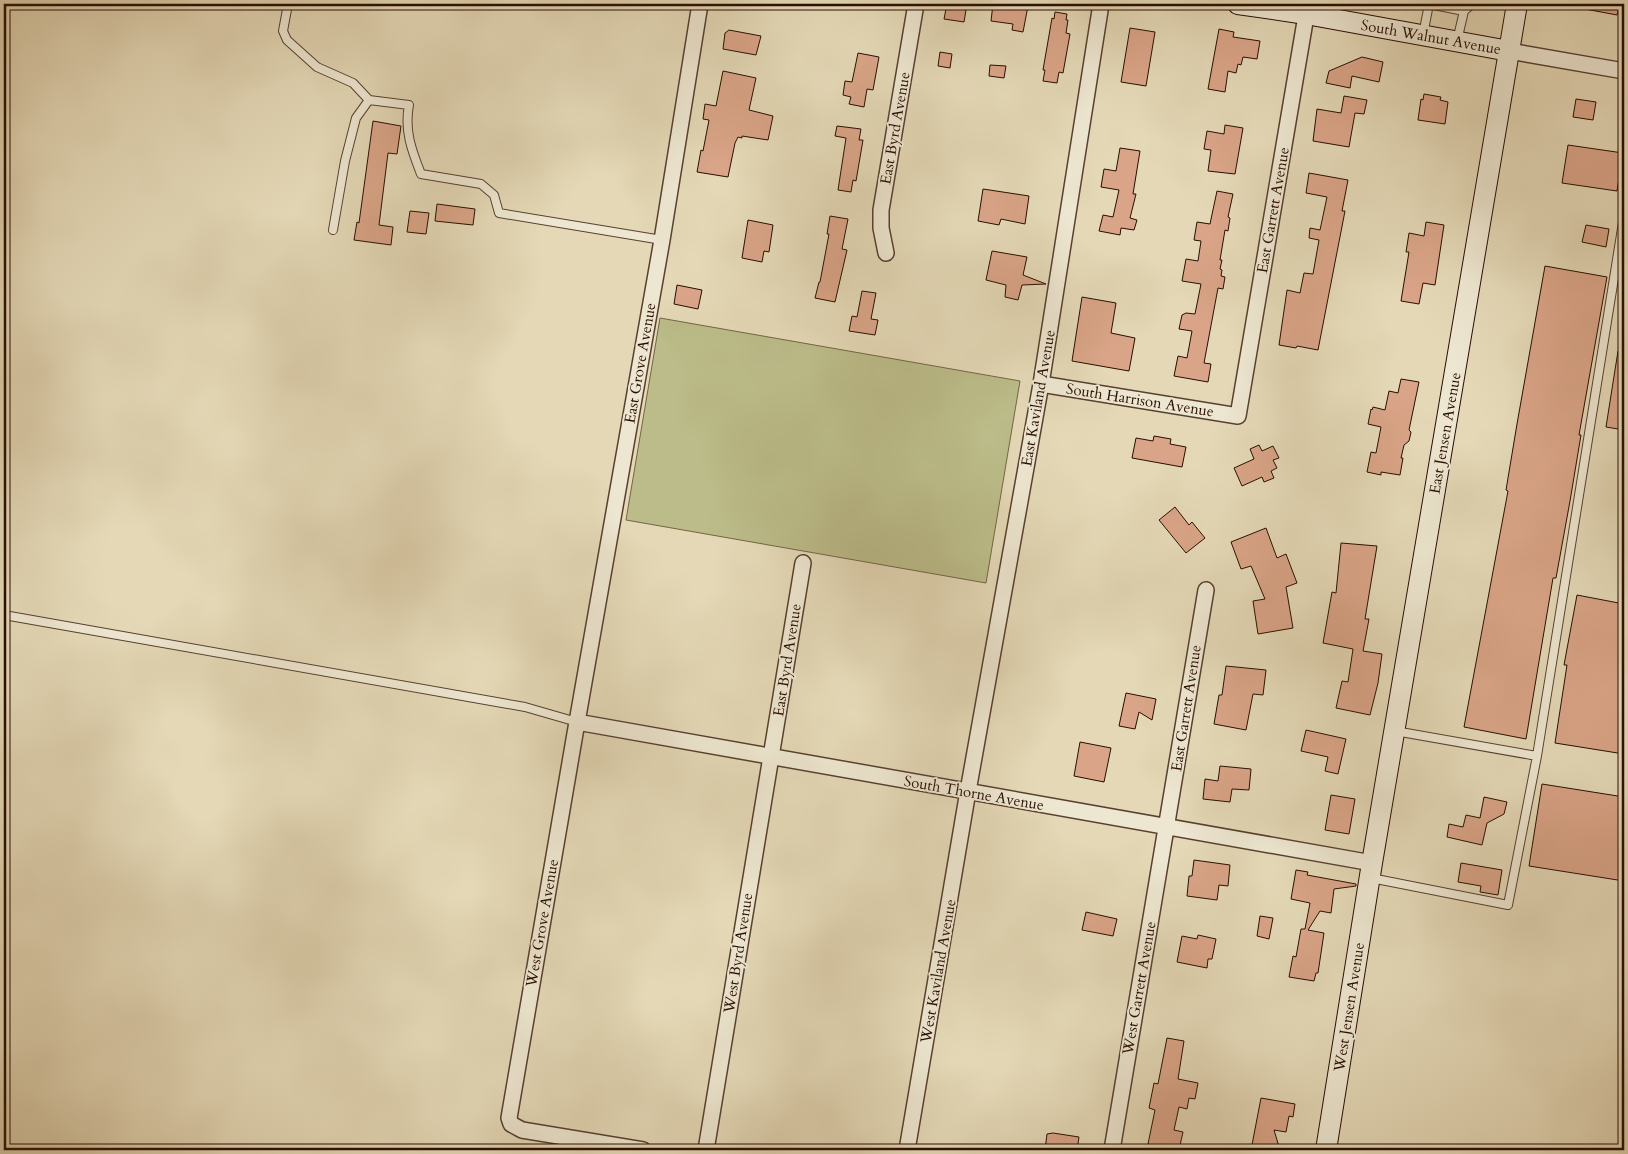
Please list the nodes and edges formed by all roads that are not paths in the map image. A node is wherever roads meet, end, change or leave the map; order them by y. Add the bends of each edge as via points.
1 (288, 4) edge
2 (700, 4) edge
3 (916, 4) edge
4 (1101, 4) edge
5 (1238, 4) edge
6 (1472, 4) edge
7 (1512, 5) edge
8 (1307, 9) edge
9 (1464, 11) junction
10 (1423, 36) junction
11 (1457, 42) junction
12 (1509, 51) junction
13 (1624, 71) edge
14 (369, 100) junction
15 (1624, 216) edge
16 (333, 230) dead end
17 (662, 240) junction
18 (886, 253) dead end
19 (1041, 384) junction
20 (1238, 416) joint
21 (803, 563) dead end
22 (1206, 590) dead end
23 (4, 615) edge
24 (577, 722) junction
25 (1395, 731) junction
26 (770, 756) junction
27 (1537, 756) junction
28 (968, 792) junction
29 (1167, 827) junction
30 (1371, 870) junction
31 (617, 1148) edge
32 (642, 1150) edge
33 (706, 1150) edge
34 (907, 1150) edge
35 (1112, 1150) edge
36 (1326, 1150) edge

1 - 14 lane via 283,31 287,40 317,67 353,83
2 - 17 street, East Grove Avenue
3 - 18 street, East Byrd Avenue via 881,210
4 - 19 street, East Kaviland Avenue
5 - 8 street, South Walnut Avenue
6 - 9 lane
7 - 12 street, East Jensen Avenue
8 - 10 street, South Walnut Avenue
8 - 20 street, East Garrett Avenue
9 - 10 lane via 1428,4
9 - 11 lane
10 - 11 street, South Walnut Avenue
11 - 12 street, South Walnut Avenue
12 - 13 street, South Walnut Avenue
12 - 25 street, East Jensen Avenue
14 - 16 lane via 356,118
14 - 17 lane via 409,105 410,148 421,174 481,184 494,195 499,213
15 - 27 lane
17 - 24 street, East Grove Avenue
19 - 20 street, South Harrison Avenue
19 - 28 street, East Kaviland Avenue
21 - 26 street, East Byrd Avenue
22 - 29 street, East Garrett Avenue
23 - 24 lane via 525,707
24 - 26 street, South Thorne Avenue
24 - 31 street, West Grove Avenue via 509,1118 511,1124 522,1130
25 - 27 lane
25 - 30 street, East Jensen Avenue
26 - 28 street, South Thorne Avenue
26 - 33 street, West Byrd Avenue
27 - 30 lane via 1508,905
28 - 29 street, South Thorne Avenue
28 - 34 street, West Kaviland Avenue
29 - 30 street, South Thorne Avenue
29 - 35 street, West Garrett Avenue
30 - 36 street, West Jensen Avenue
31 - 32 street

